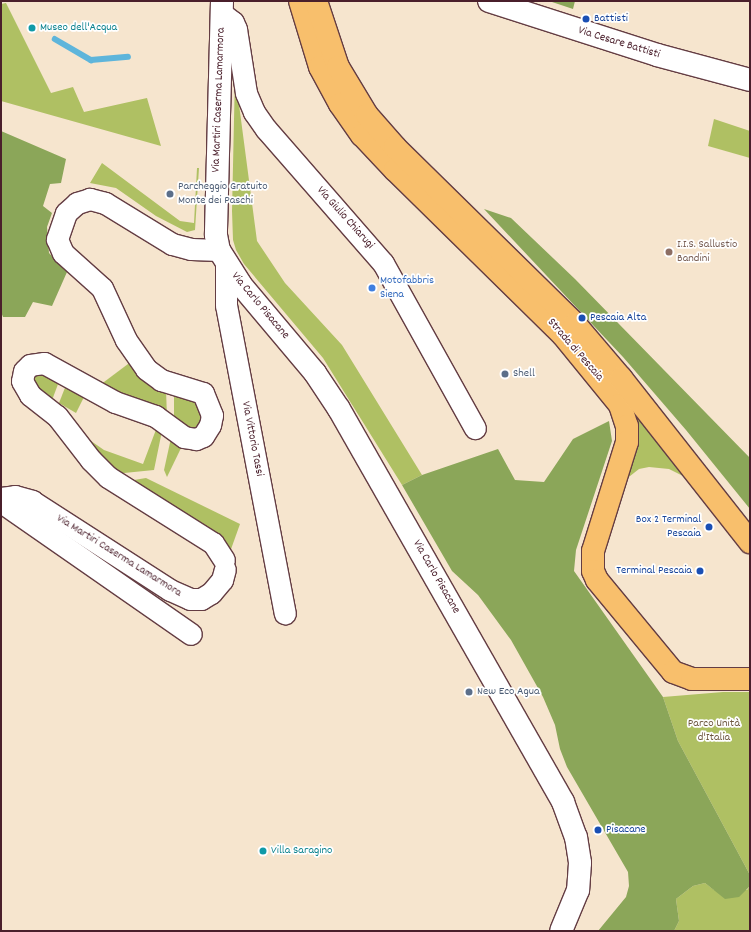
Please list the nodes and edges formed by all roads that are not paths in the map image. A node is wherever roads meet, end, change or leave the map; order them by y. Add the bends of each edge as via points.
1 (300, 1) edge
2 (316, 1) edge
3 (489, 1) edge
4 (222, 7) edge
5 (750, 80) edge
6 (223, 257) junction
7 (475, 428) dead end
8 (1, 498) edge
9 (1, 502) edge
10 (750, 542) edge
11 (284, 613) dead end
12 (191, 634) dead end
13 (750, 679) edge
14 (561, 931) edge

1 - 13 main road, Strada di Pescaia via 320,67 340,104 362,135 563,335 620,405 627,426 627,442 593,551 593,570 597,580 647,644 676,675 692,679
2 - 10 main road, Strada di Pescaia via 335,61 350,91 367,115 395,147 575,324 622,378
3 - 5 street, Via Cesare Battisti via 642,50
4 - 6 street, Via Martiri Caserma Lamarmora via 216,235
4 - 7 street, Via Giulio Chiarugi via 236,29 246,93 254,112 383,263
6 - 8 street, Via Martiri Caserma Lamarmora via 172,244 105,203 90,199 66,213 57,239 63,253 102,288 126,340 146,369 161,380 200,390 206,397 212,415 210,425 203,436 196,439 184,437 154,416 115,402 44,363 30,365 24,371 22,381 30,395 57,416 91,460 108,477 213,542 224,565 222,580 211,593 201,599 190,599 170,590 32,501 15,496
6 - 11 street, Via Vittorio Tassi via 226,305
6 - 14 street, Via Carlo Pisacane via 332,398 563,802 576,837 580,870 575,899
9 - 12 street, Via Martiri Caserma Lamarmora

